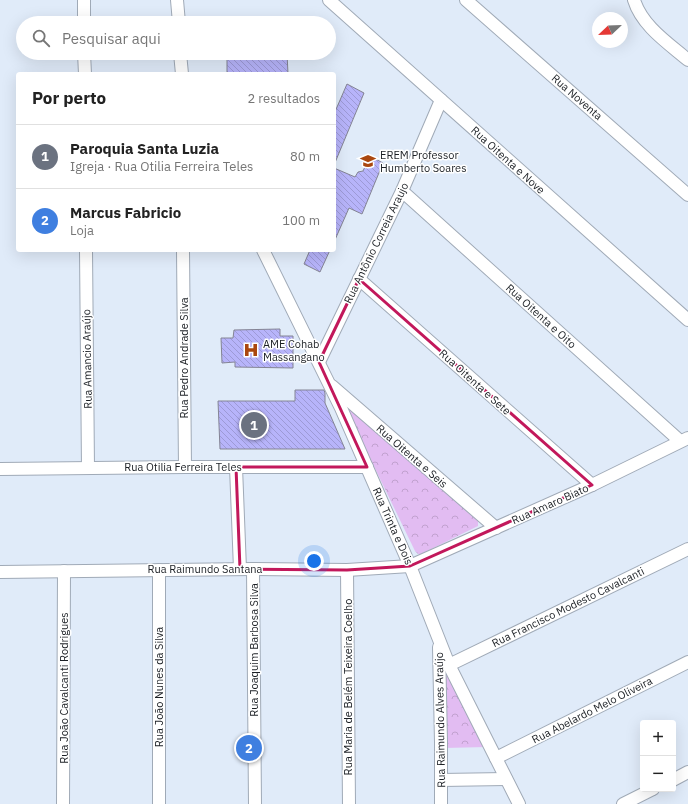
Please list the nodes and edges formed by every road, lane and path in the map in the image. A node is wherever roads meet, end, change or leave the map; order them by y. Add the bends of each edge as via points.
1 (84, 0) edge
2 (178, 0) edge
3 (329, 0) edge
4 (466, 0) edge
5 (634, 0) edge
6 (84, 16) edge
7 (179, 16) edge
8 (84, 60) edge
9 (181, 60) edge
10 (688, 60) edge
11 (85, 72) edge
12 (182, 72) edge
13 (441, 100) junction
14 (402, 191) junction
15 (688, 195) edge
16 (86, 252) edge
17 (184, 252) edge
18 (264, 252) edge
19 (359, 279) junction
20 (688, 320) edge
21 (319, 362) junction
22 (328, 383) junction
23 (684, 440) edge
24 (185, 467) junction
25 (236, 467) junction
26 (367, 467) junction
27 (88, 468) junction
28 (0, 469) edge
29 (592, 485) junction
30 (496, 528) junction
31 (688, 549) edge
32 (410, 566) junction
33 (240, 569) junction
34 (253, 569) junction
35 (159, 570) junction
36 (347, 570) junction
37 (64, 571) junction
38 (0, 572) edge
39 (438, 635) junction
40 (688, 662) edge
41 (449, 665) junction
42 (496, 758) junction
43 (688, 772) edge
44 (676, 778) edge
45 (506, 779) junction
46 (441, 780) junction
47 (648, 792) edge
48 (63, 804) edge
49 (159, 804) edge
50 (255, 804) edge
51 (349, 804) edge
52 (441, 804) edge
53 (519, 804) edge
54 (623, 804) edge

1 - 6 street
2 - 7 street
3 - 13 street, Rua Oitenta e Nove
4 - 15 street, Rua Noventa
5 - 10 street via 645,22
8 - 11 street
9 - 12 street
13 - 14 street, Rua Antônio Correia Araujo
13 - 20 street, Rua Oitenta e Nove
14 - 19 street, Rua Antônio Correia Araujo
14 - 23 street, Rua Oitenta e Oito
16 - 27 street, Rua Amancio Araújo
17 - 24 street, Rua Pedro Andrade Silva
18 - 21 street, Rua Trinta e Dois
19 - 21 street, Rua Antônio Correia Araujo
19 - 29 street, Rua Oitenta e Sete
21 - 22 street, Rua Trinta e Dois
22 - 26 street, Rua Trinta e Dois
22 - 30 street, Rua Oitenta e Seis
23 - 29 street, Rua Amaro Biato
24 - 25 street, Rua Otilia Ferreira Teles
24 - 27 street, Rua Otilia Ferreira Teles
25 - 26 street, Rua Otilia Ferreira Teles
25 - 33 street
26 - 32 street, Rua Trinta e Dois
27 - 28 street, Rua Otilia Ferreira Teles
29 - 30 street, Rua Amaro Biato
30 - 32 street, Rua Amaro Biato
31 - 41 street, Rua Francisco Modesto Cavalcanti
32 - 36 street, Rua Raimundo Santana
32 - 39 street, Rua Trinta e Dois
33 - 34 street, Rua Raimundo Santana
33 - 35 street, Rua Raimundo Santana
34 - 36 street, Rua Raimundo Santana
34 - 50 street, Rua Joaquim Barbosa Silva
35 - 37 street, Rua Raimundo Santana
35 - 49 street, Rua João Nunes da Silva
36 - 51 street, Rua Maria de Belém Teixeira Coelho
37 - 38 street, Rua Raimundo Santana
37 - 48 street, Rua João Cavalcanti Rodrigues
39 - 41 street, Rua Trinta e Dois
39 - 46 street, Rua Raimundo Alves Araújo
40 - 42 street, Rua Abelardo Melo Oliveira
41 - 42 street, Rua Trinta e Dois
42 - 45 street, Rua Trinta e Dois
43 - 44 street
45 - 46 street
45 - 53 street, Rua Trinta e Dois
46 - 52 street, Rua Raimundo Alves Araújo
47 - 54 street

